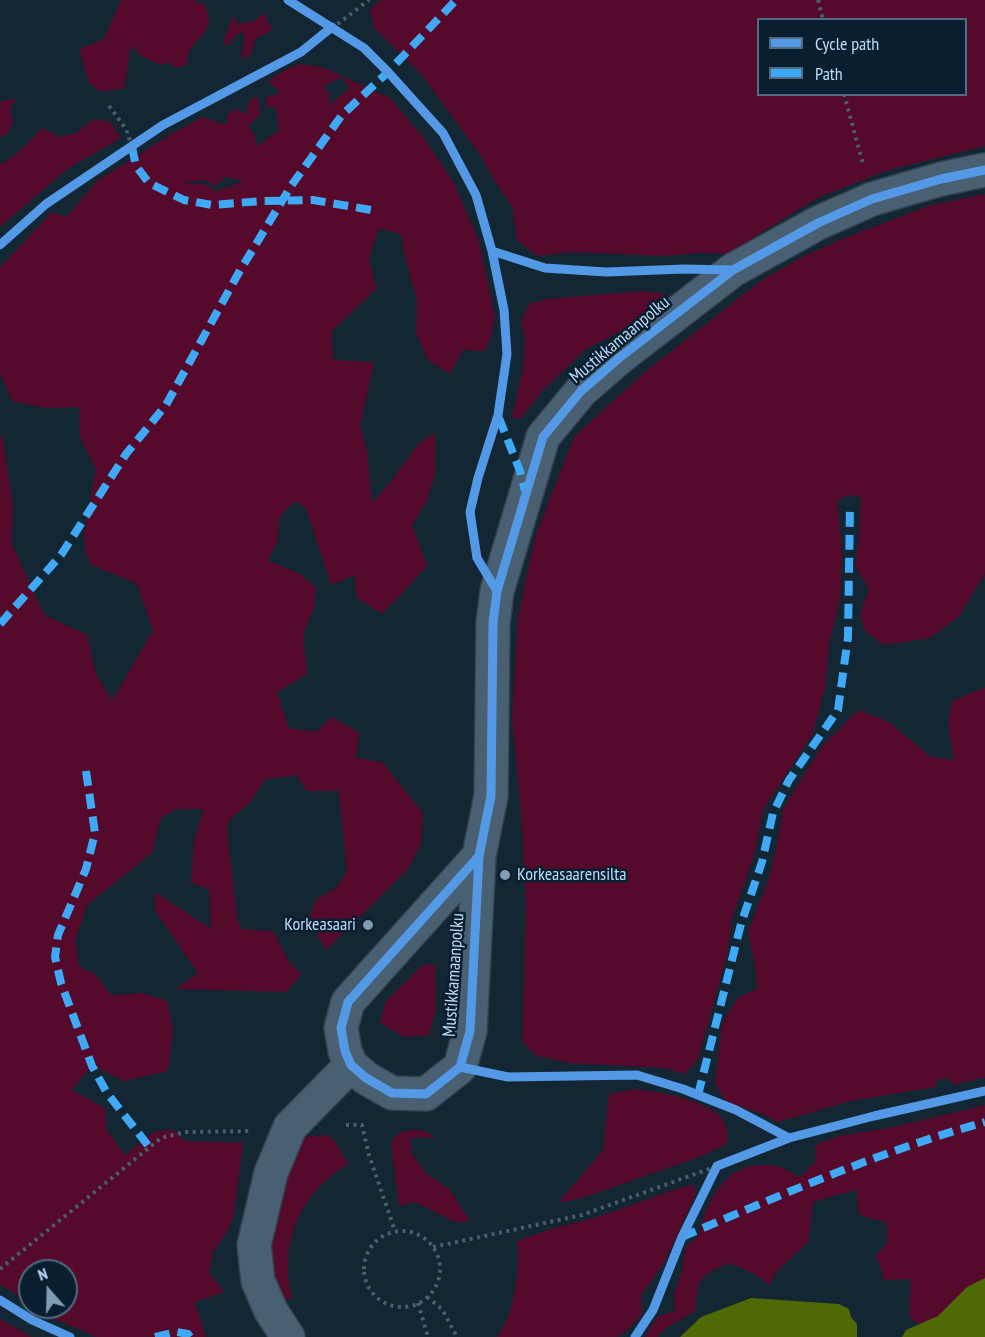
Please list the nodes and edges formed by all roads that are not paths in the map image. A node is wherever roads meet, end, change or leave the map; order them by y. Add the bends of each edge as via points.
1 (985, 170) edge
2 (479, 856) junction
3 (351, 1065) junction
4 (288, 1337) edge

1 - 2 lane, Mustikkamaanpolku via 872,199 818,223 733,270 581,391 543,437 497,591 493,623 492,796
2 - 3 lane, Mustikkamaanpolku via 348,1002 341,1028
2 - 3 lane, Mustikkamaanpolku via 470,1031 460,1067 426,1094 392,1094
3 - 4 lane via 290,1127 271,1173 254,1245 258,1281

